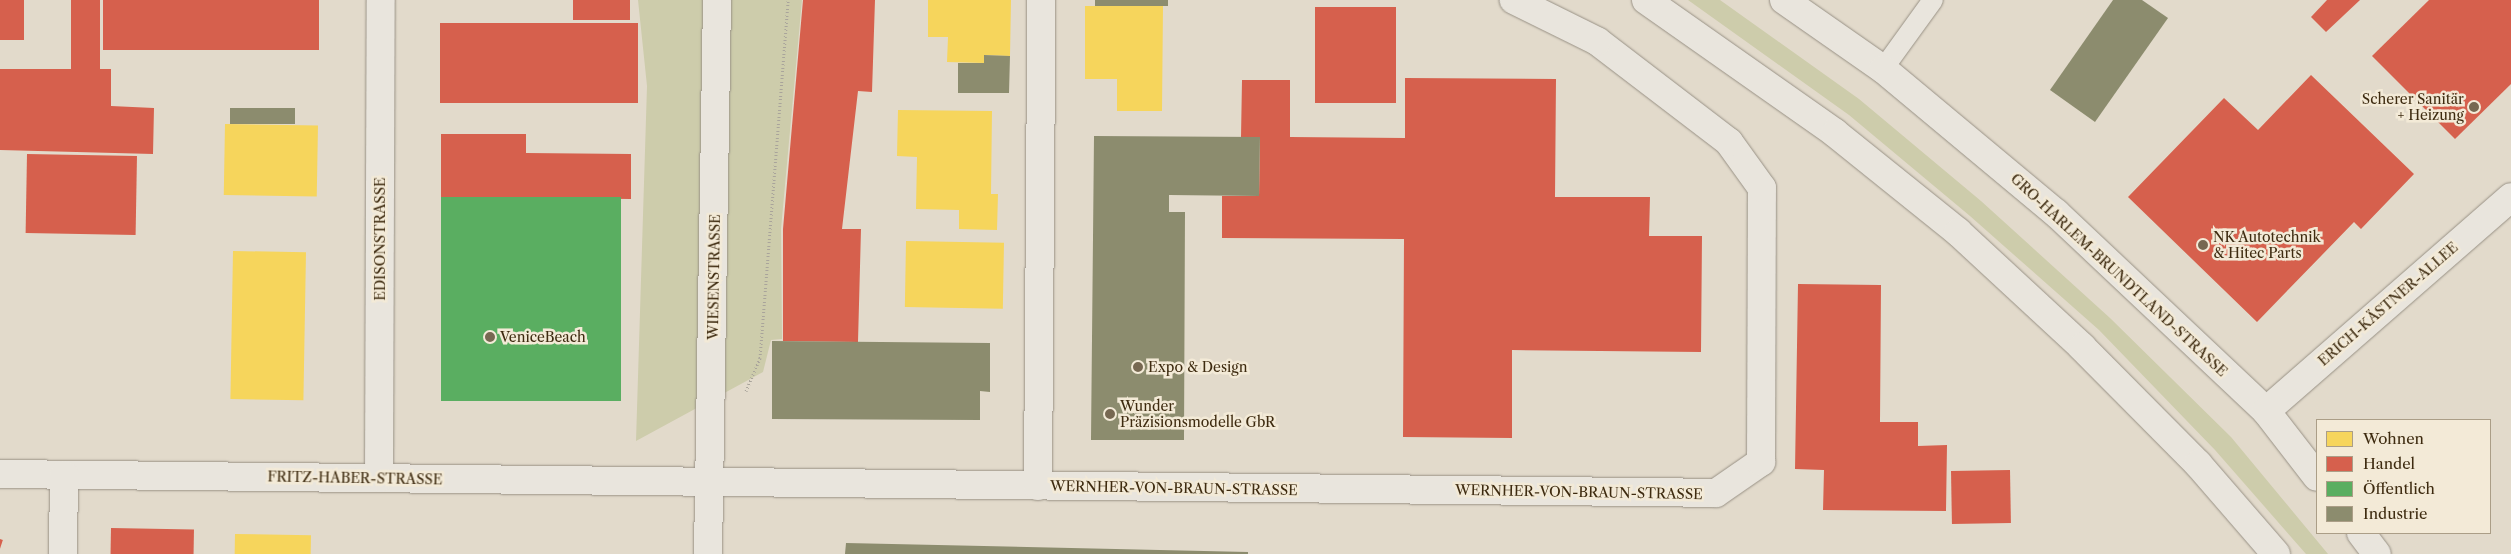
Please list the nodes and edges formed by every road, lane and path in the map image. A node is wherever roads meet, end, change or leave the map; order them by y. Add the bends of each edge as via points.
1 (381, 0) edge
2 (717, 0) edge
3 (788, 0) edge
4 (1041, 0) edge
5 (1514, 0) edge
6 (1646, 0) edge
7 (1784, 0) edge
8 (1933, 0) edge
9 (1883, 69) junction
10 (2511, 197) edge
11 (742, 402) dead end
12 (2266, 412) junction
13 (0, 474) edge
14 (64, 475) junction
15 (2316, 476) edge
16 (380, 478) junction
17 (710, 482) junction
18 (1038, 486) junction
19 (2361, 534) edge
20 (63, 554) edge
21 (708, 554) edge
22 (2276, 554) edge
23 (2377, 554) edge

1 - 16 street, EDISONSTRASSE
2 - 17 street, WIESENSTRASSE
3 - 11 path via 760,358
4 - 18 street, WERNHER-VON-BRAUN-STRASSE
5 - 18 street, WERNHER-VON-BRAUN-STRASSE via 1613,53 1729,142 1762,188 1761,462 1716,493
6 - 22 street via 1835,133 1958,232 2082,347 2177,443
7 - 9 street, GRO-HARLEM-BRUNDTLAND-STRASSE
8 - 9 lane
9 - 12 street, GRO-HARLEM-BRUNDTLAND-STRASSE via 2056,213
10 - 12 street, ERICH-KÄSTNER-ALLEE
12 - 15 street, GRO-HARLEM-BRUNDTLAND-STRASSE
13 - 14 street, FRITZ-HABER-STRASSE
14 - 16 street, FRITZ-HABER-STRASSE
14 - 20 street
16 - 17 street, FRITZ-HABER-STRASSE
17 - 18 street, WERNHER-VON-BRAUN-STRASSE
17 - 21 street, WIESENSTRASSE
19 - 23 street

